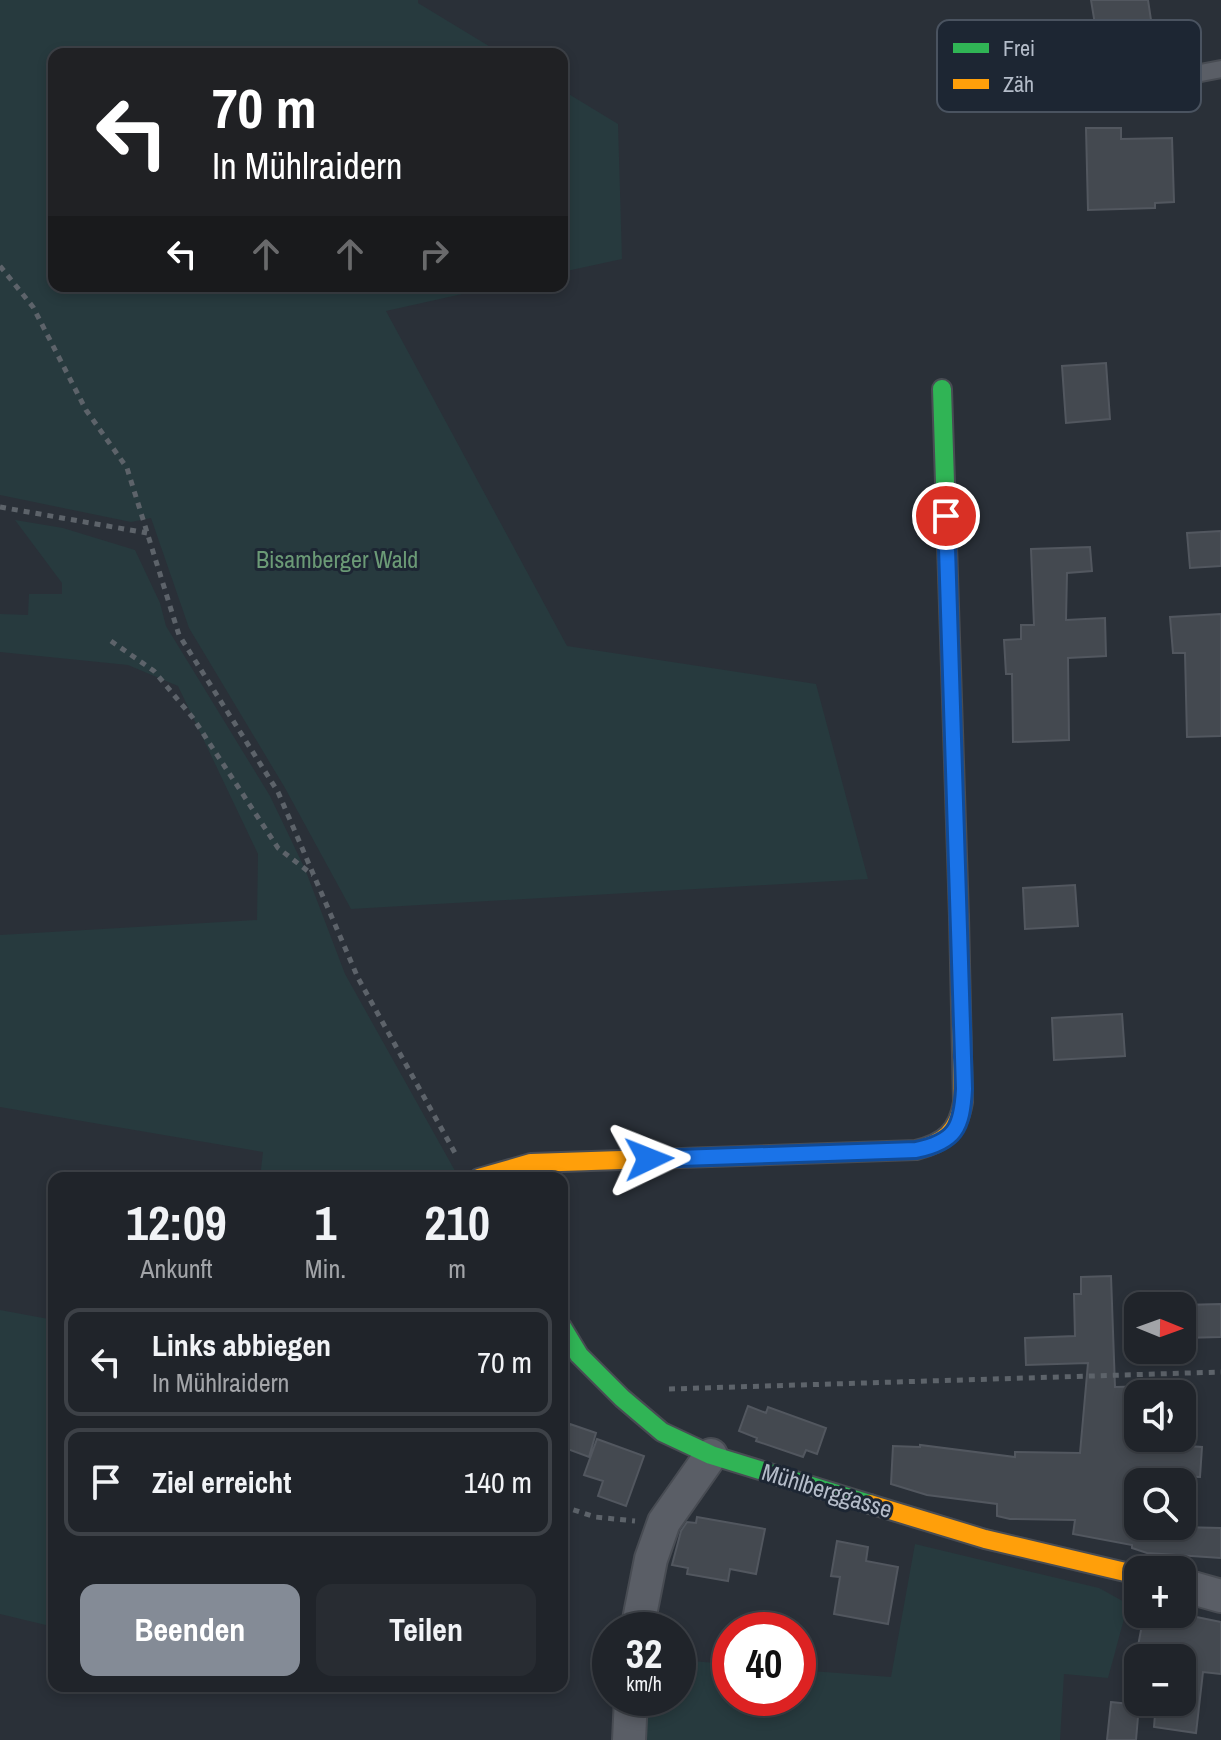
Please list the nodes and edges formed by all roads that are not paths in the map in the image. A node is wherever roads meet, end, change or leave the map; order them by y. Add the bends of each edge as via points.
1 (1221, 69) edge
2 (1201, 73) edge
3 (942, 389) dead end
4 (500, 1172) edge
5 (568, 1337) edge
6 (711, 1455) junction
7 (1124, 1572) edge
8 (1196, 1589) edge
9 (1221, 1596) edge
10 (641, 1612) edge
11 (630, 1716) edge
12 (629, 1740) edge

1 - 2 lane
3 - 4 street via 964,1089 963,1114 955,1133 938,1145 916,1150 531,1163
5 - 6 street, Mühlberggasse via 579,1355 662,1432
6 - 7 street, Mühlberggasse via 985,1539
6 - 10 street via 664,1522
8 - 9 street
11 - 12 street

